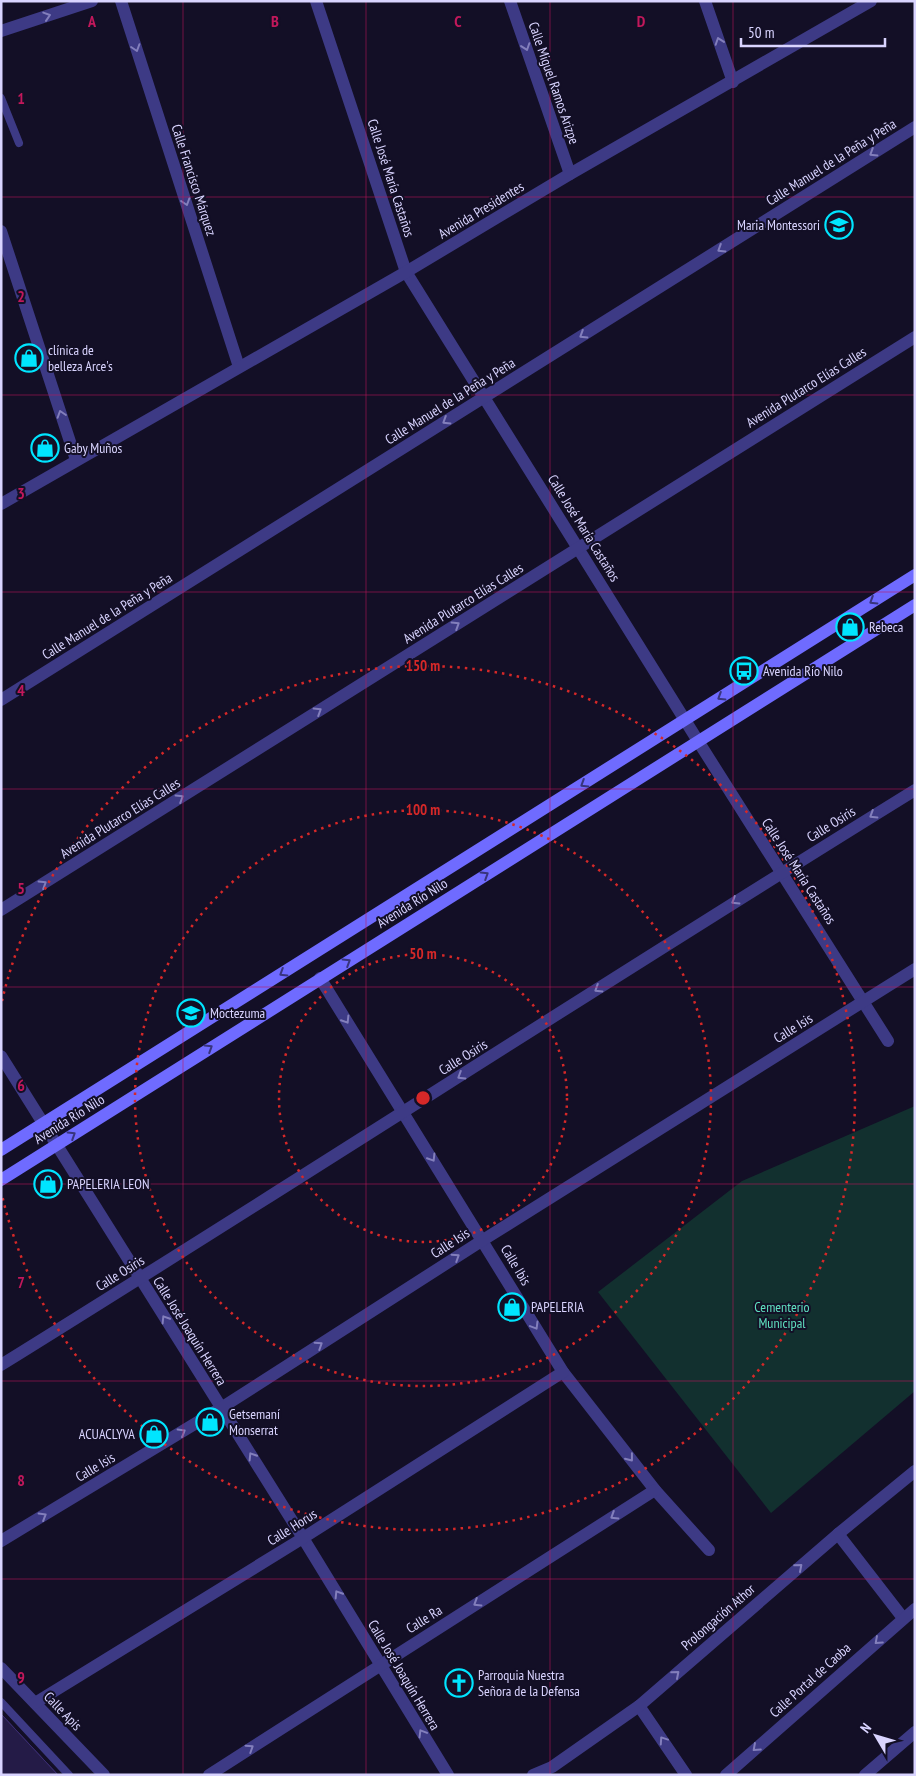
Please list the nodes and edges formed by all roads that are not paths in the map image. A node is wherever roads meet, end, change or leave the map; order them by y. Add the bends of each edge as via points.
1 (92, 1) edge
2 (120, 1) edge
3 (316, 1) edge
4 (510, 1) edge
5 (705, 1) edge
6 (871, 1) edge
7 (1, 31) edge
8 (733, 82) junction
9 (1, 98) edge
10 (915, 127) edge
11 (19, 143) dead end
12 (570, 174) junction
13 (1, 232) edge
14 (406, 272) junction
15 (915, 337) edge
16 (239, 367) junction
17 (484, 397) junction
18 (76, 460) junction
19 (1, 504) edge
20 (578, 548) junction
21 (915, 575) edge
22 (915, 605) edge
23 (1, 700) edge
24 (685, 720) junction
25 (698, 741) junction
26 (915, 790) edge
27 (781, 872) junction
28 (1, 910) edge
29 (915, 969) edge
30 (320, 978) junction
31 (864, 1001) junction
32 (888, 1041) dead end
33 (1, 1056) edge
34 (404, 1112) junction
35 (43, 1124) junction
36 (56, 1145) junction
37 (1, 1150) edge
38 (1, 1180) edge
39 (483, 1240) junction
40 (140, 1279) junction
41 (1, 1365) edge
42 (563, 1372) junction
43 (221, 1408) junction
44 (915, 1471) edge
45 (655, 1490) junction
46 (838, 1534) junction
47 (303, 1538) junction
48 (1, 1541) edge
49 (709, 1550) dead end
50 (915, 1609) edge
51 (903, 1618) junction
52 (380, 1664) junction
53 (1, 1668) edge
54 (1, 1702) edge
55 (35, 1703) junction
56 (639, 1706) junction
57 (915, 1732) edge
58 (554, 1771) edge
59 (68, 1775) edge
60 (104, 1775) edge
61 (209, 1775) edge
62 (448, 1775) edge
63 (533, 1775) edge
64 (686, 1775) edge
65 (726, 1775) edge
66 (864, 1775) edge

7 -> 1 street
2 -> 16 street, Calle Francisco Márquez
3 - 14 street, Calle José María Castaños
4 -> 12 street, Calle Miguel Ramos Arizpe
8 -> 5 street
6 - 8 street, Avenida Presidentes
8 - 12 street, Avenida Presidentes
9 - 11 lane
10 -> 17 street, Calle Manuel de la Peña y Peña
12 - 14 street, Avenida Presidentes
18 -> 13 street
14 - 16 street, Avenida Presidentes
14 - 17 street, Calle José María Castaños
15 - 20 street, Avenida Plutarco Elías Calles
16 - 18 street, Avenida Presidentes
17 - 20 street, Calle José María Castaños
17 -> 23 street, Calle Manuel de la Peña y Peña
18 - 19 street, Avenida Presidentes
20 - 24 street, Calle José María Castaños
28 -> 20 street, Avenida Plutarco Elías Calles
21 -> 24 main road, Avenida Río Nilo
22 - 25 main road, Avenida Río Nilo
24 - 25 street, Calle José María Castaños
24 -> 35 main road, Avenida Río Nilo
25 - 27 street, Calle José María Castaños
30 -> 25 main road, Avenida Río Nilo
26 -> 27 street, Calle Osiris
27 - 31 street, Calle José María Castaños
27 -> 34 street, Calle Osiris
29 - 31 street, Calle Isis
30 -> 34 street, Calle Ibis
36 -> 30 main road, Avenida Río Nilo
31 - 32 street, Calle José María Castaños
31 - 39 street, Calle Isis
33 - 35 street, Calle José Joaquín Herrera
34 -> 39 street, Calle Ibis
34 - 40 street, Calle Osiris
35 - 36 street, Calle José Joaquín Herrera
35 - 37 main road, Avenida Río Nilo
36 - 38 main road, Avenida Río Nilo
36 - 40 street, Calle José Joaquín Herrera
39 -> 42 street, Calle Ibis
43 -> 39 street, Calle Isis
40 - 41 street, Calle Osiris
43 -> 40 street, Calle José Joaquín Herrera
42 -> 45 street, Calle Ibis
42 - 47 street, Calle Horus
47 -> 43 street, Calle José Joaquín Herrera
48 -> 43 street, Calle Isis
44 - 46 street, Prolongación Athor
45 - 49 street, Calle Ibis
45 -> 52 street, Calle Ra
46 - 51 street
56 -> 46 street, Prolongación Athor
52 -> 47 street, Calle José Joaquín Herrera
47 - 55 street, Calle Horus
50 - 51 street, Calle Portal de Caoba
51 -> 65 street, Calle Portal de Caoba
61 -> 52 street, Calle Ra
62 -> 52 street, Calle José Joaquín Herrera
53 - 55 street, Calle Apis
54 - 59 lane
55 - 60 street, Calle Apis
56 - 58 street, Prolongación Athor
64 -> 56 street
57 - 66 street
58 - 63 street, Prolongación Athor

